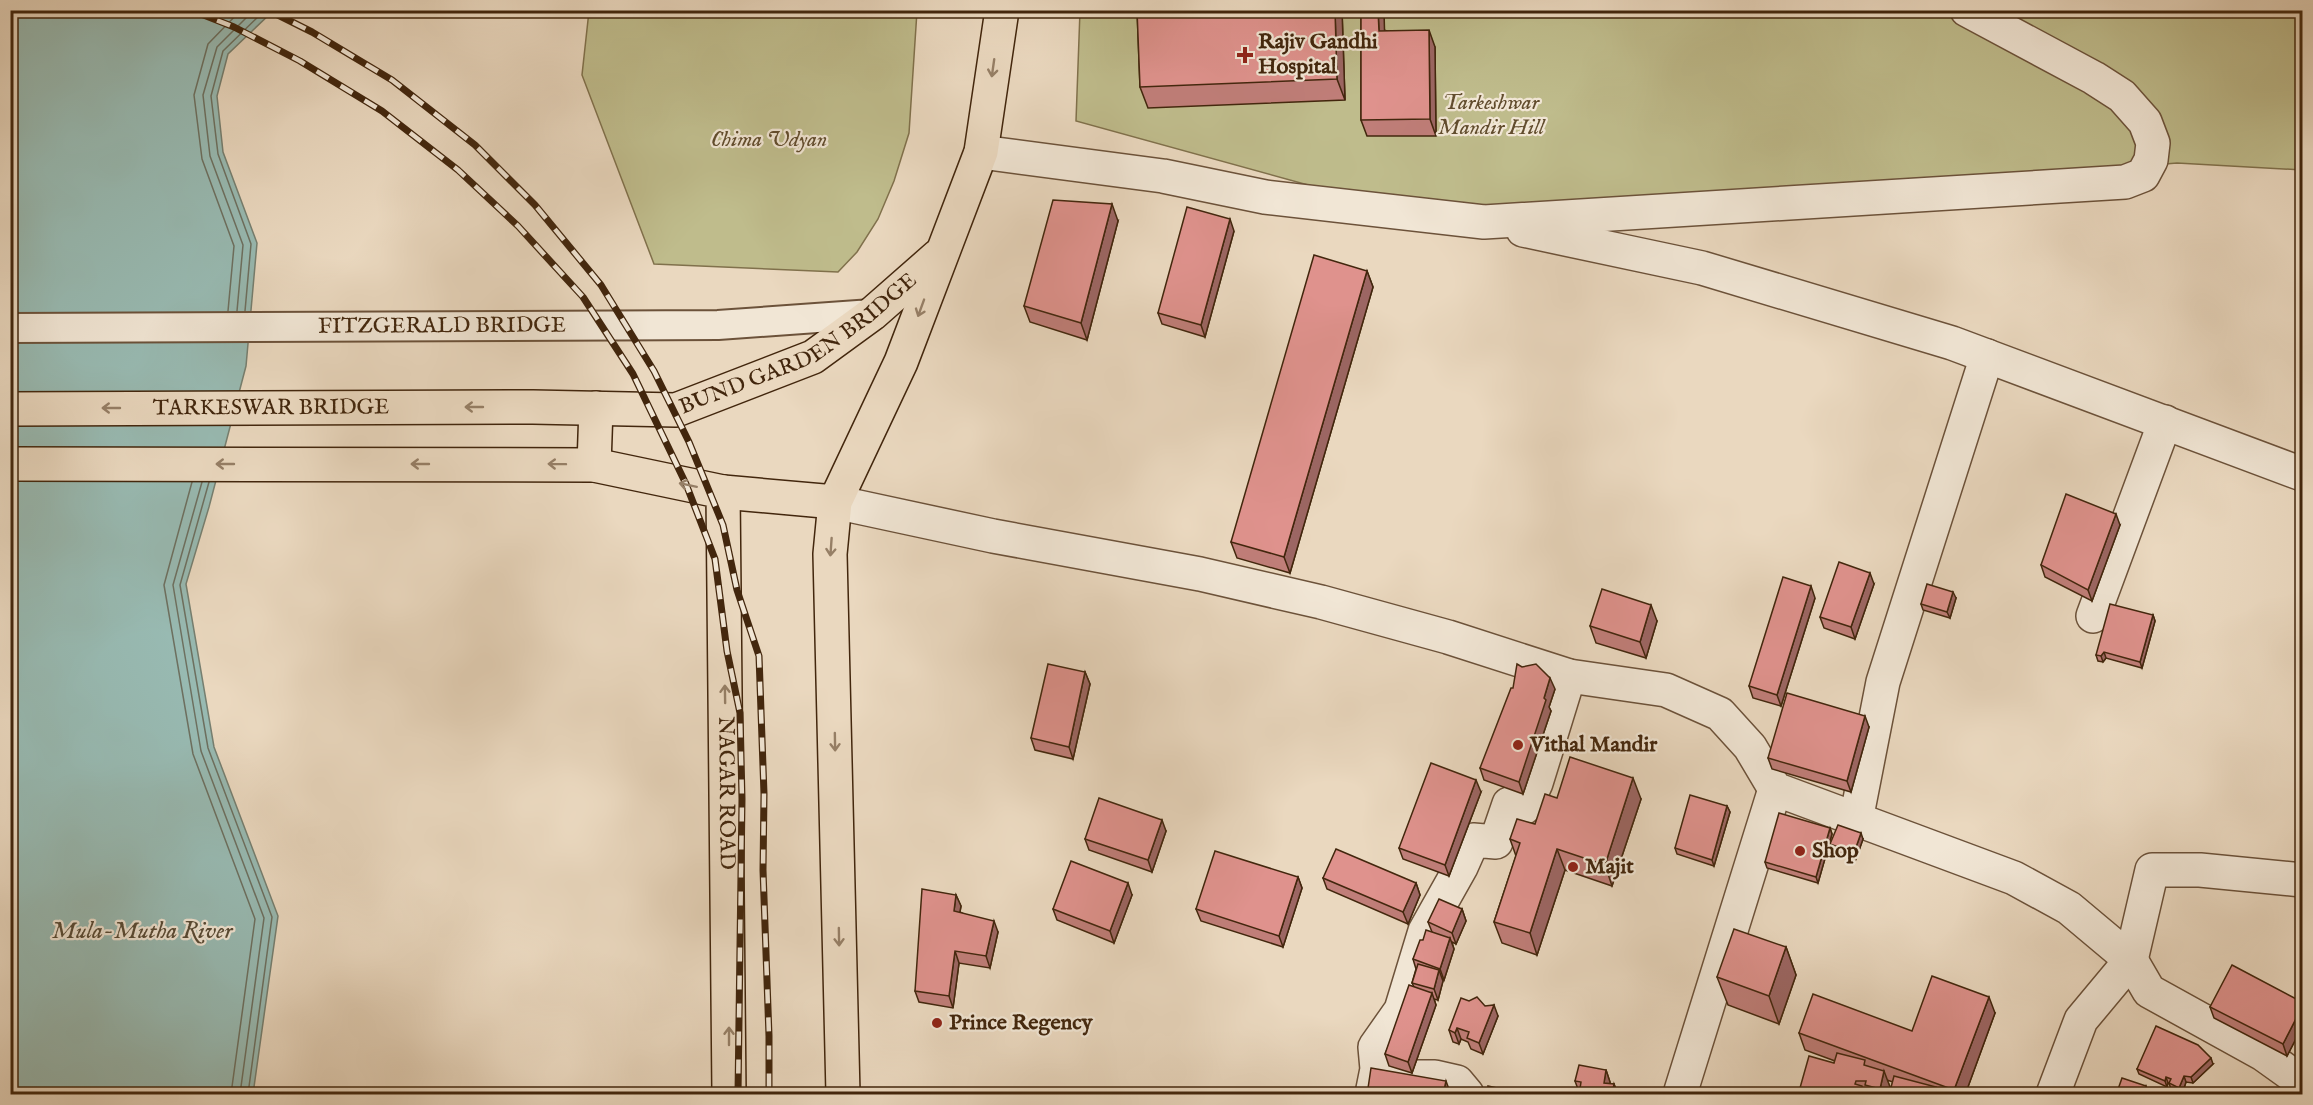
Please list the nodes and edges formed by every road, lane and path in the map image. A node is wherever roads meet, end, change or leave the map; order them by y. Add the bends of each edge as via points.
1 (1002, 10) edge
2 (1966, 10) edge
3 (981, 152) junction
4 (1484, 222) junction
5 (942, 253) junction
6 (872, 314) junction
7 (10, 328) edge
8 (1987, 356) junction
9 (533, 407) joint
10 (596, 408) junction
11 (10, 409) edge
12 (2165, 422) junction
13 (10, 464) edge
14 (594, 465) junction
15 (2302, 474) edge
16 (723, 492) junction
17 (835, 502) junction
18 (2093, 616) dead end
19 (1569, 676) junction
20 (1775, 789) junction
21 (1856, 820) junction
22 (2302, 880) edge
23 (2131, 960) junction
24 (1375, 1082) edge
25 (2302, 1082) edge
26 (729, 1095) edge
27 (843, 1095) edge
28 (1467, 1095) edge
29 (1680, 1095) edge
30 (2053, 1095) edge

1 -> 3 highway
2 - 4 street via 2122,96 2145,122 2153,143 2151,160 2143,175 2124,182
3 - 4 street via 1163,176 1265,197
3 - 5 highway
4 - 8 street via 1702,268
5 - 6 highway, BUND GARDEN BRIDGE
5 -> 17 highway via 901,362
6 - 7 street, FITZGERALD BRIDGE via 718,325
6 - 10 highway, BUND GARDEN BRIDGE via 813,357 676,410
8 - 12 street
8 - 21 street via 1882,682
9 - 10 highway, BUND GARDEN BRIDGE
9 -> 11 highway, TARKESWAR BRIDGE
10 - 14 highway
12 - 15 street
12 - 18 street
14 -> 13 highway
16 -> 14 highway
16 - 17 highway
26 -> 16 highway, NAGAR ROAD
17 - 19 street via 1200,574 1321,602
17 -> 27 highway via 830,554
19 - 20 street via 1666,690 1720,714 1750,747
19 - 24 street via 1526,807 1509,804 1496,842 1473,840 1425,931 1401,1010 1375,1047
20 - 21 street
20 - 29 street
21 - 23 street via 2014,879 2069,908
22 - 23 street via 2200,870 2152,870
23 - 25 street via 2149,991 2263,1054
23 - 30 street via 2081,1020
24 - 28 street via 1392,1077 1435,1077 1457,1082

